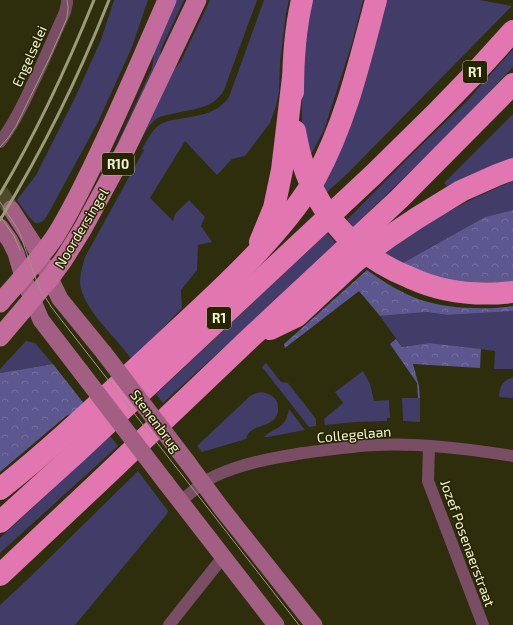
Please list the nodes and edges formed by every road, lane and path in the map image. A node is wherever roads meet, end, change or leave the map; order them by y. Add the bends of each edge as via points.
1 (67, 0) edge
2 (167, 0) edge
3 (302, 0) edge
4 (376, 0) edge
5 (197, 4) edge
6 (513, 31) edge
7 (293, 77) junction
8 (513, 84) edge
9 (0, 142) edge
10 (513, 169) edge
11 (11, 209) tunnel mouth
12 (0, 227) edge
13 (254, 256) junction
14 (39, 257) junction
15 (23, 277) junction
16 (50, 278) junction
17 (513, 292) edge
18 (32, 300) junction
19 (0, 303) edge
20 (0, 337) edge
21 (249, 339) junction
22 (429, 446) junction
23 (513, 456) edge
24 (203, 483) junction
25 (0, 489) edge
26 (181, 501) junction
27 (0, 522) edge
28 (223, 556) junction
29 (0, 575) edge
30 (169, 625) edge
31 (276, 625) edge
32 (314, 625) edge
33 (483, 625) edge

1 - 9 street, Engelselei via 65,12 40,69 10,129
2 - 14 main road, Noordersingel / R10 via 88,176 56,234
3 - 7 highway via 298,14
4 - 13 highway via 350,97 327,155 303,198
5 - 16 main road, Noordersingel / R10 via 126,149 82,230
6 - 27 highway, R1 via 374,174
7 - 13 highway via 282,170 274,208
7 - 17 highway, bridge via 295,131 303,164 321,203 338,228 374,259 423,284 479,294
8 - 21 highway, R1 via 399,199
10 - 21 highway via 461,192 417,218 357,260 297,316
11 - 14 main road, Stenenbrug
12 - 15 main road, Stenenbrug via 13,246
13 - 25 highway via 226,285 62,436
14 - 15 main road, Noordersingel / R10
14 - 16 main road, Stenenbrug
15 - 18 main road, Stenenbrug
15 - 19 main road, Noordersingel / R10
16 - 18 main road, Noordersingel / R10
16 - 24 main road, Stenenbrug, bridge via 65,306 104,352
18 - 20 main road, Noordersingel / R10
18 - 26 main road, Stenenbrug, bridge via 41,320
21 - 29 highway, R1
22 - 23 street, Collegelaan
22 - 24 street, Collegelaan via 376,445 276,458 234,468
22 - 33 street, Jozef Posenaerstraat via 428,481
24 - 26 street, Collegelaan
24 - 32 main road, Stenenbrug
26 - 28 main road, Stenenbrug
28 - 30 street
28 - 31 main road, Stenenbrug

